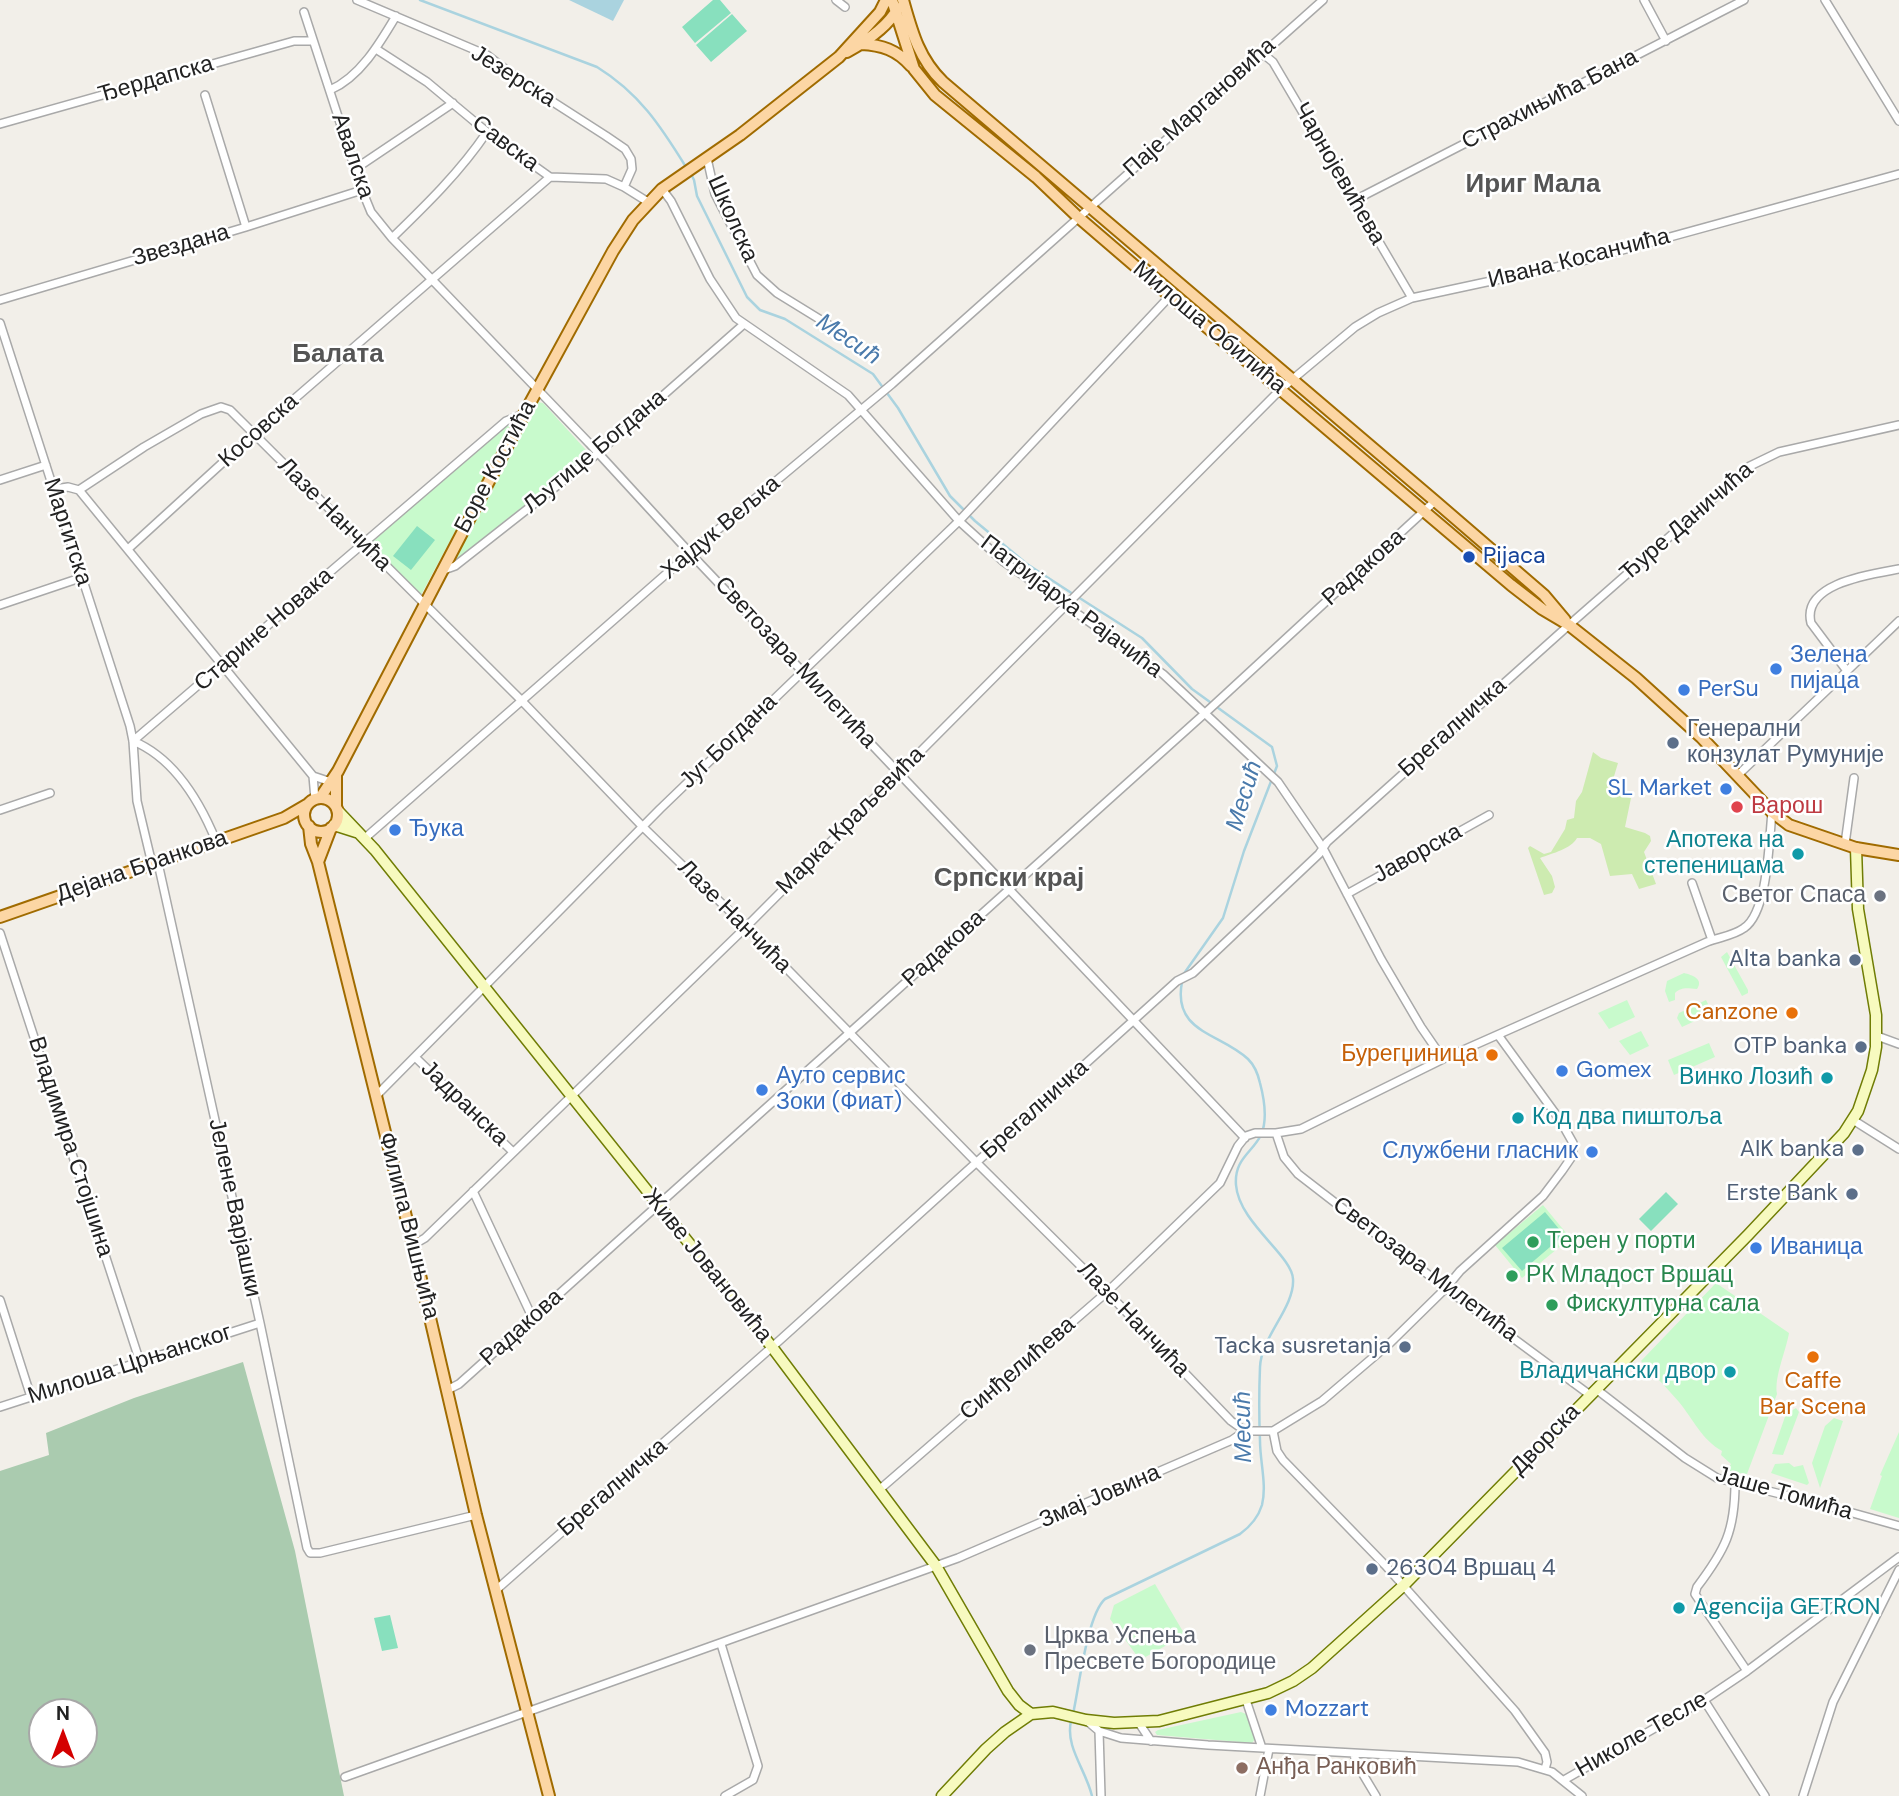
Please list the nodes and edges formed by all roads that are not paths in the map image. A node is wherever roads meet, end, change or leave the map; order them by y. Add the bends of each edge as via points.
1 (357, 0) edge
2 (836, 0) edge
3 (886, 0) edge
4 (892, 0) edge
5 (903, 0) edge
6 (1323, 0) edge
7 (1644, 0) edge
8 (1744, 0) edge
9 (1825, 0) edge
10 (845, 7) dead end
11 (304, 12) dead end
12 (895, 13) junction
13 (396, 16) junction
14 (312, 41) junction
15 (1665, 41) junction
16 (861, 44) junction
17 (376, 49) junction
18 (1262, 53) junction
19 (839, 57) junction
20 (914, 69) junction
21 (330, 90) junction
22 (205, 95) dead end
23 (453, 103) junction
24 (1899, 121) edge
25 (0, 124) edge
26 (487, 132) junction
27 (703, 161) junction
28 (355, 169) junction
29 (1899, 174) edge
30 (550, 177) junction
31 (679, 177) joint
32 (624, 187) junction
33 (662, 189) junction
34 (362, 190) junction
35 (1355, 200) junction
36 (648, 202) junction
37 (1090, 206) junction
38 (1078, 217) junction
39 (246, 227) junction
40 (392, 238) junction
41 (432, 280) junction
42 (1170, 296) junction
43 (1412, 298) junction
44 (0, 300) edge
45 (0, 323) edge
46 (744, 324) junction
47 (829, 325) dead end
48 (1293, 379) junction
49 (1281, 389) junction
50 (537, 391) junction
51 (862, 408) junction
52 (524, 414) junction
53 (1899, 425) edge
54 (254, 434) junction
55 (598, 453) junction
56 (46, 465) junction
57 (0, 480) edge
58 (55, 489) junction
59 (79, 490) junction
60 (1435, 501) junction
61 (1425, 512) junction
62 (961, 519) junction
63 (362, 544) junction
64 (128, 549) junction
65 (690, 553) junction
66 (1899, 569) edge
67 (440, 571) junction
68 (83, 577) junction
69 (424, 604) junction
70 (0, 605) edge
71 (1067, 606) junction
72 (1899, 621) edge
73 (1569, 625) junction
74 (224, 665) junction
75 (803, 671) junction
76 (1847, 671) junction
77 (522, 701) junction
78 (1203, 715) junction
79 (133, 741) junction
80 (898, 773) junction
81 (1738, 775) junction
82 (313, 776) junction
83 (333, 778) junction
84 (1854, 778) dead end
85 (50, 793) dead end
86 (314, 800) junction
87 (0, 809) edge
88 (337, 809) junction
89 (1772, 812) junction
90 (1489, 814) dead end
91 (284, 818) junction
92 (307, 825) junction
93 (332, 826) junction
94 (643, 827) junction
95 (361, 836) junction
96 (216, 841) junction
97 (1850, 846) junction
98 (1323, 848) junction
99 (1899, 855) edge
100 (318, 862) junction
101 (155, 863) junction
102 (1692, 883) dead end
103 (1009, 889) junction
104 (1347, 894) junction
105 (0, 916) edge
106 (746, 926) junction
107 (0, 933) edge
108 (1712, 940) junction
109 (483, 986) junction
110 (1133, 1021) junction
111 (850, 1035) junction
112 (1498, 1035) junction
113 (1877, 1036) junction
114 (1899, 1044) edge
115 (415, 1057) junction
116 (1443, 1059) junction
117 (376, 1096) junction
118 (571, 1097) junction
119 (1853, 1120) junction
120 (1273, 1133) junction
121 (1245, 1138) junction
122 (1899, 1149) edge
123 (513, 1152) junction
124 (977, 1163) junction
125 (473, 1191) junction
126 (658, 1205) junction
127 (413, 1245) junction
128 (1446, 1288) junction
129 (1107, 1292) junction
130 (0, 1300) edge
131 (533, 1319) junction
132 (260, 1323) junction
133 (772, 1347) junction
134 (140, 1362) junction
135 (447, 1390) junction
136 (1593, 1392) junction
137 (31, 1397) junction
138 (0, 1406) edge
139 (1249, 1432) junction
140 (1270, 1432) junction
141 (1735, 1483) junction
142 (879, 1490) junction
143 (476, 1516) junction
144 (1899, 1526) edge
145 (1899, 1557) edge
146 (936, 1566) junction
147 (1899, 1570) edge
148 (1403, 1586) junction
149 (496, 1590) junction
150 (721, 1644) junction
151 (1747, 1671) junction
152 (1246, 1700) junction
153 (1704, 1700) junction
154 (528, 1712) junction
155 (1031, 1714) junction
156 (1083, 1719) junction
157 (1139, 1723) junction
158 (1099, 1731) junction
159 (1152, 1741) junction
160 (1265, 1749) junction
161 (1354, 1755) junction
162 (1545, 1769) junction
163 (345, 1777) dead end
164 (1564, 1780) junction
165 (549, 1796) edge
166 (725, 1796) edge
167 (942, 1796) edge
168 (1101, 1796) edge
169 (1260, 1796) edge
170 (1376, 1796) edge
171 (1582, 1796) edge
172 (1765, 1796) edge
173 (1802, 1796) edge

1 - 13 street, Језерска
2 - 10 street
3 - 19 main road, Школска
4 - 12 main road, Милоша Обилића
5 - 12 main road, Школска
5 - 37 main road, Милоша Обилића via 917,47 932,72
6 - 18 street, Паје Маргановића
7 - 15 street
8 - 15 street, Страхињића Бана
9 - 24 street
11 - 14 street, Авалска
12 - 16 main road, Школска
12 - 20 main road, Милоша Обилића
13 - 17 street
13 - 32 street, Језерска via 492,58 625,149 632,164
14 - 21 street, Авалска
14 - 25 street, Ђердапска via 294,41
15 - 35 street, Страхињића Бана
16 - 19 main road, Школска
16 - 20 main road via 894,51
17 - 21 street
17 - 23 street, Савска
18 - 35 street, Чарнојевићева via 1273,62
18 - 37 street, Паје Маргановића
19 - 27 main road, Школска
20 - 38 main road, Милоша Обилића via 935,96
21 - 28 street, Авалска
22 - 39 street
23 - 26 street, Савска
23 - 28 street
26 - 30 street, Савска
26 - 40 street via 462,166
27 - 31 main road, Школска
27 - 47 street, Школска via 757,275
28 - 34 street, Авалска
29 - 43 street, Ивана Косанчића via 1575,263
30 - 32 street, Савска via 606,179
30 - 41 street, Косовска
31 - 33 main road, Боре Костића
32 - 36 street, Савска
33 - 36 main road, Боре Костића
33 - 46 street, Патријарха Рајачића via 727,307
34 - 39 street, Звездана
34 - 40 street, Авалска via 371,212
35 - 43 street, Чарнојевићева
36 - 50 main road, Боре Костића via 613,251
37 - 38 street, Паје Маргановића
37 - 48 main road, Милоша Обилића
38 - 42 main road, Милоша Обилића
38 - 51 street, Хајдук Вељка
39 - 44 street, Звездана
40 - 41 street, Авалска
41 - 50 street, Светозара Милетића
41 - 54 street, Косовска
42 - 49 main road, Милоша Обилића
42 - 62 street, Југ Богдана
43 - 48 street, Ивана Косанчића via 1355,327
45 - 56 street, Маргитска
46 - 51 street, Патријарха Рајачића
46 - 55 street, Љутице Богдана
48 - 49 street, Ивана Косанчића
48 - 60 main road, Милоша Обилића
49 - 61 main road, Милоша Обилића
49 - 71 street, Марка Краљевића
50 - 52 main road, Боре Костића
50 - 55 street, Светозара Милетића
51 - 62 street, Патријарха Рајачића
51 - 65 street, Хајдук Вељка
52 - 63 street, Старине Новака via 506,421
52 - 67 main road, Боре Костића
53 - 73 street, Ђуре Даничића via 1790,449 1756,462
54 - 59 street, Лазе Нанчића via 221,407 201,414
54 - 63 street, Лазе Нанчића
54 - 64 street, Косовска
55 - 65 street, Светозара Милетића
55 - 67 street, Љутице Богдана via 455,566
56 - 57 street
56 - 58 street, Маргитска
58 - 59 street
58 - 68 street, Маргитска
59 - 64 street
60 - 61 street, Радакова
60 - 73 main road, Милоша Обилића via 1544,595
61 - 73 main road, Милоша Обилића via 1534,604
61 - 78 street, Радакова
62 - 71 street, Патријарха Рајачића via 1004,562
62 - 75 street, Југ Богдана
63 - 69 street, Лазе Нанчића
63 - 74 street, Старине Новака
64 - 74 street
65 - 75 street, Светозара Милетића
65 - 77 street, Хајдук Вељка
66 - 76 street via 1846,580 1817,597 1810,608 1811,623
67 - 69 main road, Боре Костића
68 - 70 street
68 - 79 street, Маргитска
69 - 77 street, Лазе Нанчића
69 - 83 main road, Боре Костића
71 - 78 street, Патријарха Рајачића via 1151,665
71 - 80 street, Марка Краљевића
72 - 76 street
73 - 81 main road, Милоша Обилића via 1636,678
73 - 98 street, Брегалничка
74 - 79 street, Старине Новака
74 - 82 street
75 - 80 street, Светозара Милетића
75 - 94 street, Југ Богдана
76 - 81 street
77 - 94 street, Лазе Нанчића
77 - 95 street, Хајдук Вељка
78 - 98 street, Патријарха Рајачића via 1278,782
78 - 103 street, Радакова
79 - 96 street via 173,768
79 - 101 street, Маргитска via 137,802
80 - 103 street, Светозара Милетића
80 - 106 street, Марка Краљевића
81 - 89 main road
82 - 83 street
82 - 86 street
83 - 86 main road, Боре Костића
83 - 88 main road, Боре Костића
84 - 97 street
85 - 87 street
86 - 88 main road via 329,800
86 - 91 main road, Дејана Бранкова
86 - 92 main road via 304,813
88 - 93 main road
88 - 95 main road, Живе Јовановића
89 - 97 main road via 1795,828
89 - 108 street via 1755,918 1745,928
90 - 104 street, Јаворска
91 - 92 main road
91 - 96 main road, Дејана Бранкова
92 - 93 main road via 322,831
92 - 100 main road, Филипа Вишњића
93 - 95 main road, Живе Јовановића
93 - 100 main road
94 - 106 street, Лазе Нанчића
94 - 109 street, Југ Богдана
95 - 109 main road, Живе Јовановића
96 - 101 main road, Дејана Бранкова
97 - 99 main road
97 - 113 main road, Дворска
98 - 104 street, Патријарха Рајачића
98 - 110 street, Брегалничка via 1193,973 1177,981
100 - 117 main road, Филипа Вишњића
101 - 105 main road, Дејана Бранкова
101 - 132 street, Јелене Варјашки
102 - 108 street
103 - 110 street, Светозара Милетића
103 - 111 street, Радакова
104 - 116 street, Патријарха Рајачића
106 - 111 street, Лазе Нанчића
106 - 118 street, Марка Краљевића
107 - 134 street, Владимира Стојшина
108 - 112 street
109 - 115 street, Југ Богдана
109 - 118 main road, Живе Јовановића
110 - 121 street, Светозара Милетића
110 - 124 street, Брегалничка
111 - 124 street, Лазе Нанчића
111 - 126 street, Радакова
112 - 116 street
112 - 128 street via 1560,1121 1573,1143 1573,1155 1543,1196
113 - 114 street
113 - 119 main road, Дворска via 1872,1070
115 - 117 street, Југ Богдана
115 - 123 street, Јадранска
116 - 120 street via 1311,1125
117 - 127 main road, Филипа Вишњића
118 - 123 street, Марка Краљевића
118 - 126 main road, Живе Јовановића
119 - 122 street
119 - 136 main road, Дворска
120 - 121 street
120 - 128 street, Светозара Милетића via 1298,1174
121 - 129 street, Синђелићева via 1220,1183
123 - 125 street, Марка Краљевића
124 - 129 street, Лазе Нанчића
124 - 133 street, Брегалничка
125 - 127 street, Марка Краљевића
125 - 131 street
126 - 131 street, Радакова
126 - 133 main road, Живе Јовановића
127 - 135 main road, Филипа Вишњића
128 - 136 street, Светозара Милетића
128 - 140 street via 1322,1401
129 - 139 street, Лазе Нанчића via 1231,1421
129 - 142 street, Синђелићева
130 - 137 street
131 - 135 street, Радакова
132 - 134 street, Милоша Црњанског
132 - 143 street, Јелене Варјашки via 310,1553
133 - 142 main road, Живе Јовановића
133 - 149 street, Брегалничка
134 - 137 street, Милоша Црњанског
135 - 143 main road, Филипа Вишњића
136 - 141 street, Јаше Томића via 1700,1468
136 - 148 main road, Дворска
137 - 138 street, Милоша Црњанског
139 - 140 street, Змај Јовина
139 - 146 street, Змај Јовина
140 - 148 street via 1283,1460
141 - 144 street, Јаше Томића
141 - 151 street via 1728,1541 1695,1594
142 - 146 main road, Живе Јовановића
143 - 149 main road, Филипа Вишњића
145 - 151 street, Николе Тесле
146 - 150 street, Змај Јовина
146 - 155 main road, Живе Јовановића via 1008,1692
147 - 173 street via 1833,1702
148 - 152 main road, Дворска via 1312,1668 1275,1690
148 - 162 street via 1525,1723 1545,1753
149 - 154 main road, Филипа Вишњића
150 - 154 street, Змај Јовина
150 - 166 street via 758,1766 753,1780
151 - 153 street, Николе Тесле
152 - 157 main road, Дворска
152 - 160 street
153 - 164 street, Николе Тесле
153 - 172 street
154 - 163 street, Змај Јовина
154 - 165 main road, Филипа Вишњића
155 - 156 main road, Дворска
155 - 167 main road via 986,1749
156 - 157 main road, Дворска
156 - 158 street
157 - 159 street
158 - 159 street, Николе Тесле
158 - 168 street
159 - 160 street, Николе Тесле
160 - 161 street, Николе Тесле
160 - 169 street
161 - 162 street, Николе Тесле via 1502,1760
161 - 170 street
162 - 164 street, Николе Тесле
164 - 171 street

